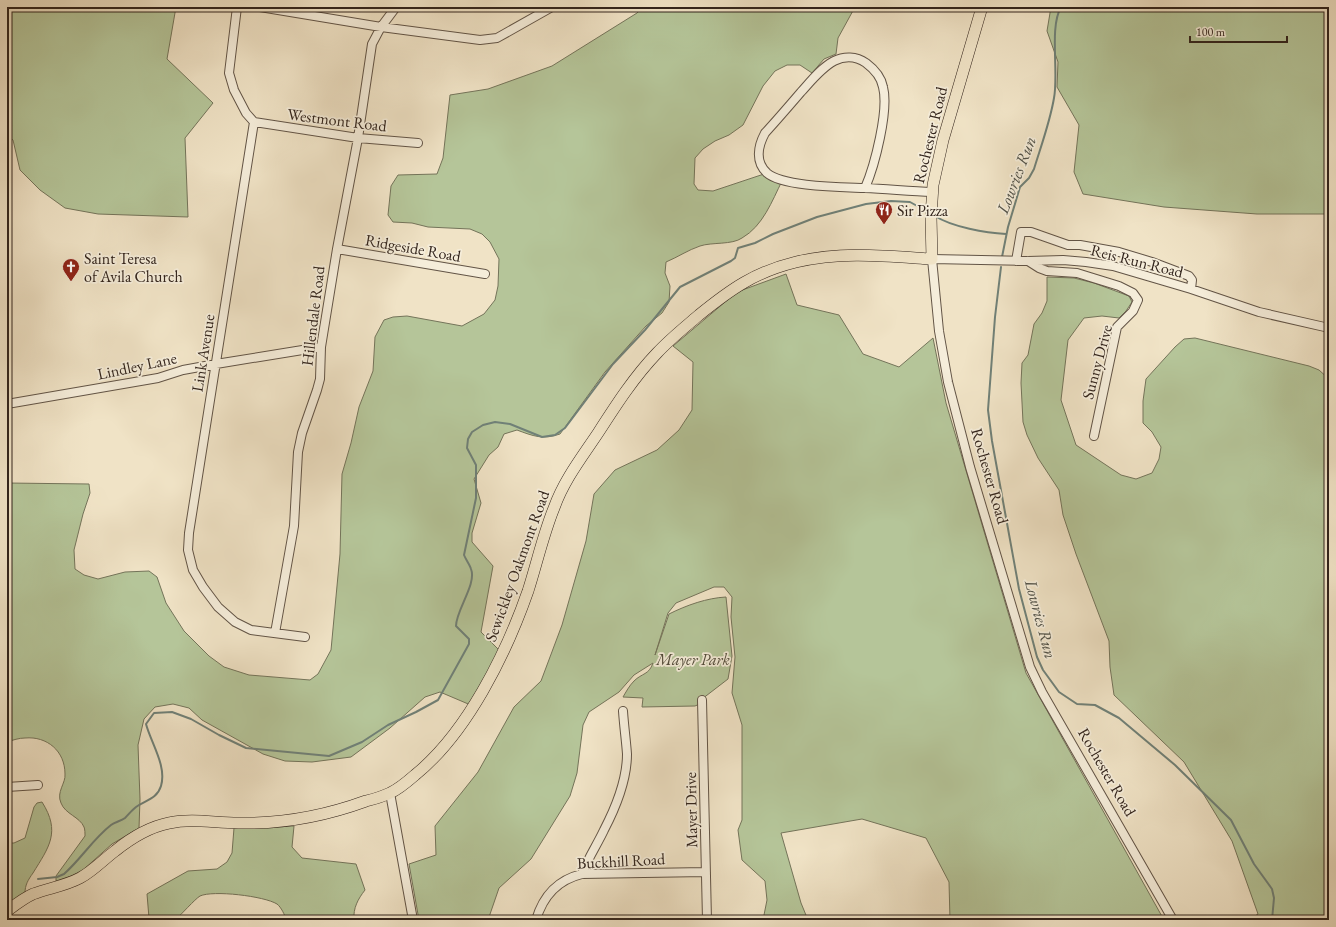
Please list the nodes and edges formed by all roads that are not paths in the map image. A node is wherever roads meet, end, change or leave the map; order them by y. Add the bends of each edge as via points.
1 (237, 7) edge
2 (260, 7) edge
3 (396, 7) edge
4 (552, 7) edge
5 (982, 7) edge
6 (381, 26) junction
7 (254, 122) junction
8 (358, 138) junction
9 (418, 143) dead end
10 (865, 188) junction
11 (932, 192) junction
12 (337, 249) junction
13 (932, 259) junction
14 (1016, 261) junction
15 (1028, 261) junction
16 (485, 274) dead end
17 (1191, 289) junction
18 (1329, 328) edge
19 (321, 347) junction
20 (216, 364) junction
21 (7, 404) edge
22 (1094, 436) dead end
23 (275, 633) junction
24 (305, 637) dead end
25 (702, 700) dead end
26 (623, 712) dead end
27 (38, 785) dead end
28 (7, 787) edge
29 (390, 793) junction
30 (706, 872) junction
31 (582, 874) junction
32 (7, 911) edge
33 (413, 920) edge
34 (536, 920) edge
35 (708, 920) edge
36 (1173, 920) edge

1 - 7 street via 229,73 234,90 246,113
2 - 6 street
3 - 6 street, Hillendale Road
4 - 6 street via 496,38 480,40
5 - 11 main road, Rochester Road via 943,140
6 - 8 street, Hillendale Road via 372,44
7 - 8 street, Westmont Road
7 - 20 street, Link Avenue
8 - 9 street, Westmont Road
8 - 12 street, Hillendale Road
10 - 10 street via 818,185 774,178 763,168 759,156 760,142 765,134 825,66 842,58 861,59 877,73 883,86 882,126
10 - 11 street
11 - 13 main road, Rochester Road
12 - 16 street, Ridgeside Road
12 - 19 street, Hillendale Road
13 - 14 street, Reis Run Road
13 - 29 main road, Sewickley Oakmont Road via 847,254 785,265 752,277 734,287 668,342 628,388 563,487 546,530 520,612 497,664 476,700 437,756
13 - 36 street, Rochester Road via 939,331 948,382 970,467 1028,660 1042,692
14 - 15 street, Reis Run Road
14 - 17 street via 1021,232 1031,232 1068,244 1119,252 1170,268 1189,276 1192,280
15 - 17 street, Reis Run Road via 1063,260 1106,265
15 - 22 street, Sunny Drive via 1047,271 1077,273 1112,284 1133,293 1138,300 1133,311 1117,327
17 - 18 street, Reis Run Road via 1259,312
19 - 20 street, Lindley Lane
19 - 23 street, Hillendale Road via 320,379 298,452 294,526
20 - 21 street, Lindley Lane via 158,378
20 - 23 street, Link Avenue via 188,550 193,570 202,587 218,607 235,622 252,630
23 - 24 street, Link Avenue
25 - 30 street, Mayer Drive
26 - 31 street via 627,755 620,794
27 - 28 street
29 - 32 main road, Sewickley Oakmont Road via 333,812 294,820 252,823 186,821 162,825 132,838 84,876 32,895
29 - 33 street
30 - 31 street, Buckhill Road
30 - 35 street, Mayer Drive
31 - 34 street, Buckhill Road via 572,876 557,885 546,897

